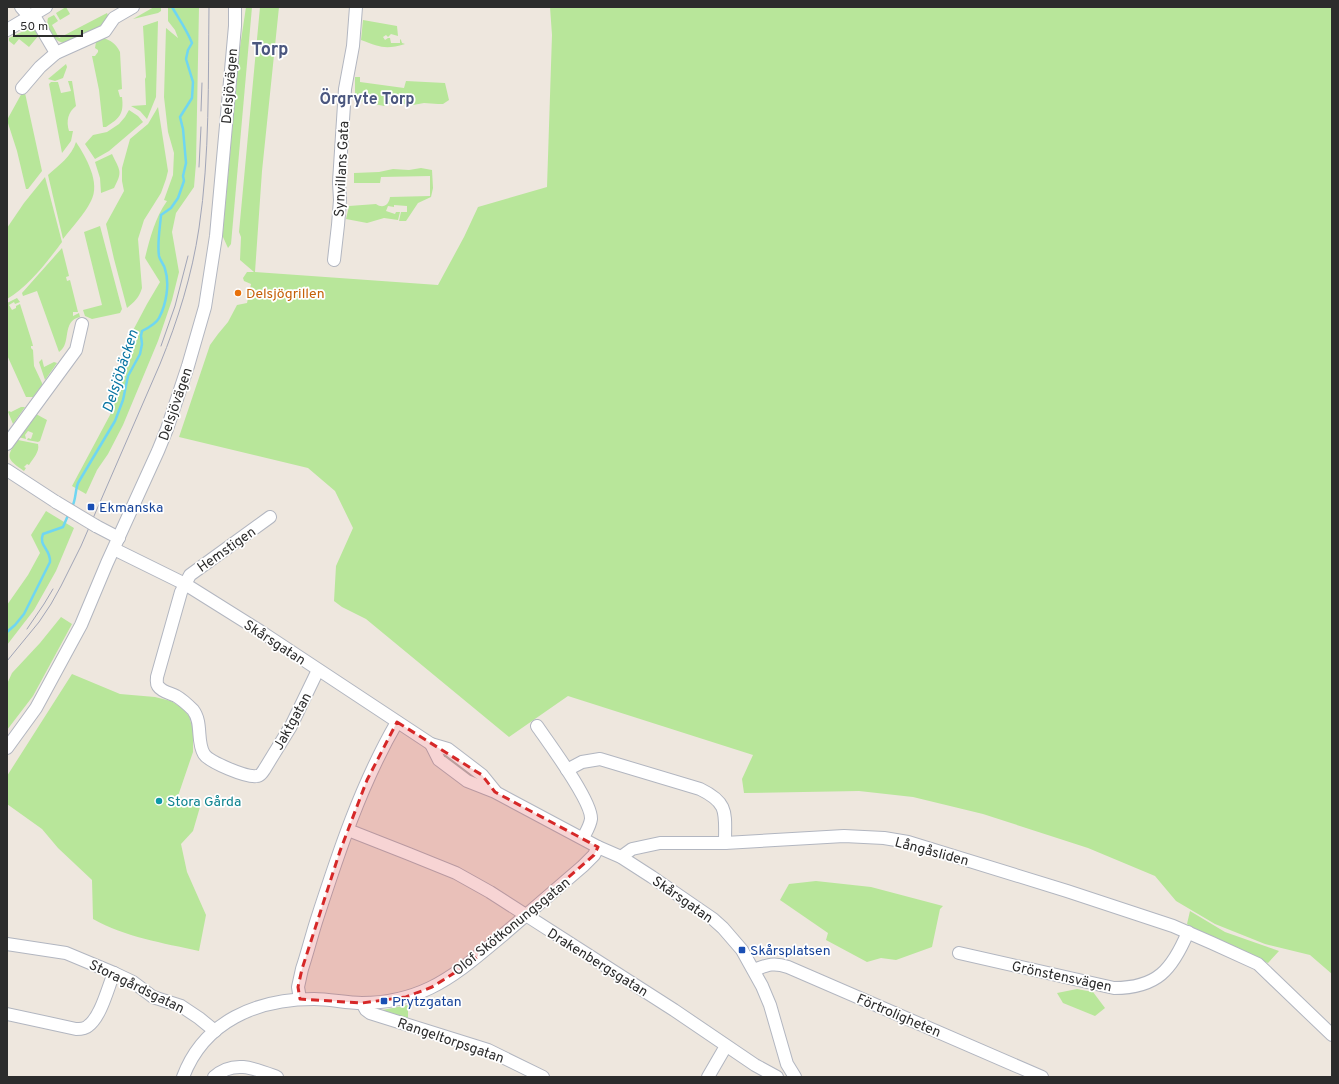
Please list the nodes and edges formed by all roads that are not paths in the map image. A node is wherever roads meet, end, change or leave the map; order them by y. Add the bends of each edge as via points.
1 (21, 7) edge
2 (46, 7) edge
3 (133, 7) edge
4 (235, 7) edge
5 (243, 7) edge
6 (356, 7) edge
7 (31, 15) junction
8 (235, 26) junction
9 (7, 30) edge
10 (56, 53) junction
11 (22, 88) dead end
12 (334, 260) dead end
13 (82, 324) dead end
14 (7, 444) edge
15 (7, 470) edge
16 (270, 517) dead end
17 (116, 544) junction
18 (185, 584) junction
19 (318, 670) junction
20 (397, 722) junction
21 (537, 726) dead end
22 (7, 748) edge
23 (567, 770) junction
24 (348, 830) junction
25 (583, 838) junction
26 (725, 843) junction
27 (598, 847) junction
28 (622, 857) junction
29 (526, 916) junction
30 (1188, 932) junction
31 (7, 944) edge
32 (959, 953) dead end
33 (754, 970) junction
34 (114, 973) junction
35 (300, 999) junction
36 (362, 1003) junction
37 (7, 1014) edge
38 (215, 1031) junction
39 (1332, 1035) edge
40 (726, 1046) junction
41 (183, 1077) edge
42 (214, 1077) edge
43 (277, 1077) edge
44 (543, 1077) edge
45 (708, 1077) edge
46 (776, 1077) edge
47 (794, 1077) edge
48 (1042, 1077) edge

1 - 7 street
2 - 7 street
3 - 10 street via 114,18 105,31
4 - 8 street, Delsjövägen
5 - 8 street, Delsjövägen
6 - 12 street, Synvillans Gata via 353,46 345,89 340,200
7 - 9 street
7 - 10 street
8 - 17 street, Delsjövägen via 216,236 201,323 167,429
10 - 11 street
13 - 14 street via 76,350
15 - 17 street, Skårsgatan, bridge via 96,526
16 - 18 street, Hemstigen via 192,572
17 - 18 street, Skårsgatan
17 - 22 street, Delsjövägen via 74,638 36,708
18 - 19 street, Skårsgatan
18 - 19 street, Jaktgatan via 157,677 158,686 184,701 192,710 198,722 201,748 206,758 248,775 260,774 291,726
19 - 20 street, Skårsgatan
20 - 24 street via 367,780
20 - 25 street, Skårsgatan via 431,744 448,749 482,775 495,792
21 - 23 street
23 - 25 street via 581,792 590,814 591,819
23 - 26 street via 582,762 600,759 700,788 714,796 722,806
24 - 29 street, Drakenbergsgatan via 456,873
24 - 35 street via 302,969 298,987
25 - 27 street, Skårsgatan
26 - 28 street, Långåsliden via 660,843 632,849
26 - 30 street, Långåsliden via 844,836 908,842 1067,891
27 - 28 street, Skårsgatan
27 - 29 street, Olof Skötkonungsgatan via 583,866
28 - 33 street, Skårsgatan via 715,921 735,941
29 - 36 street, Olof Skötkonungsgatan via 470,963 432,987 406,997
29 - 40 street, Drakenbergsgatan
30 - 32 street, Grönstensvägen via 1180,952 1162,974 1152,982 1131,988 1114,988
30 - 39 street, Långåsliden via 1258,964
31 - 34 street, Storagårdsgatan via 66,953
33 - 47 street, Skårsgatan via 770,1005 787,1064
33 - 48 street, Förtroligheten via 769,964 788,967
34 - 37 street via 100,1010 88,1027 76,1029
34 - 38 street, Storagårdsgatan via 133,982 153,997 181,1006
35 - 36 street, Olof Skötkonungsgatan
35 - 38 street, Olof Skötkonungsgatan via 282,1001 248,1011 234,1017
36 - 44 street, Rangeltorpsgatan via 370,1013 488,1050
38 - 41 street, Olof Skötkonungsgatan via 198,1047
40 - 45 street
40 - 46 street, Drakenbergsgatan
42 - 43 street via 225,1070 244,1066

